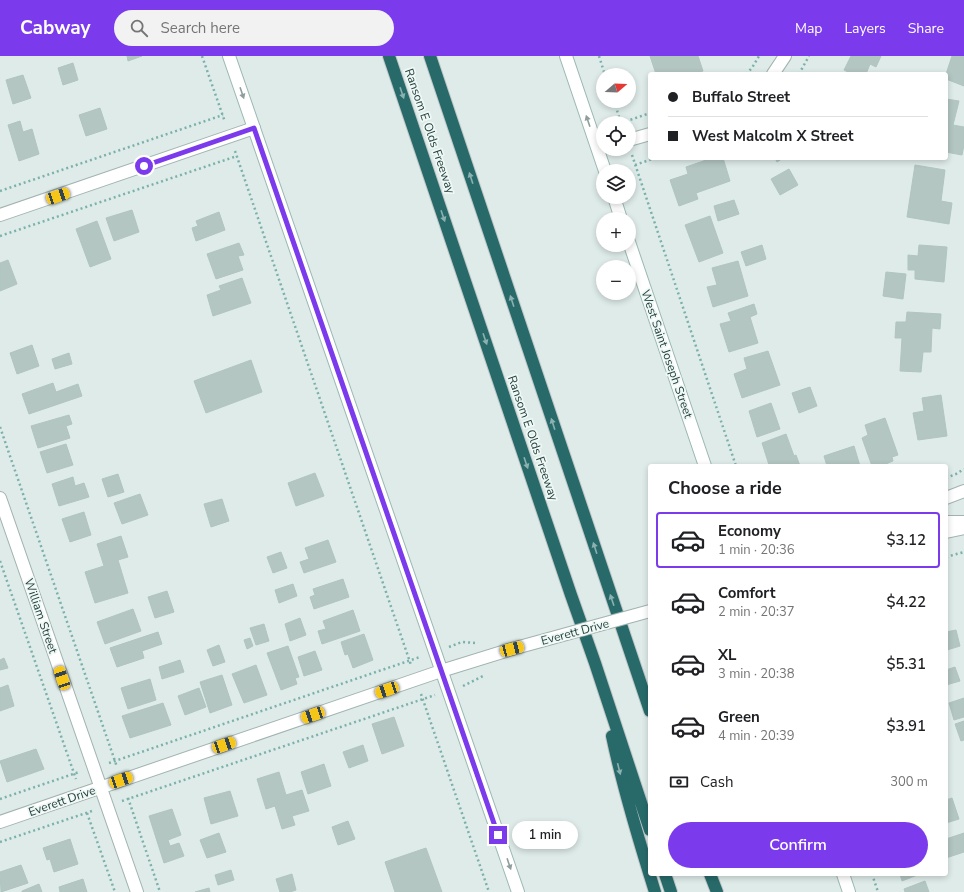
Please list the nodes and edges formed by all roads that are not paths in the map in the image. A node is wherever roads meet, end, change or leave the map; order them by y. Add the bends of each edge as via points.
1 (229, 56) edge
2 (390, 56) edge
3 (430, 56) edge
4 (566, 56) edge
5 (785, 56) edge
6 (774, 72) edge
7 (254, 128) junction
8 (648, 135) edge
9 (596, 138) edge
10 (636, 142) edge
11 (0, 216) edge
12 (632, 252) edge
13 (704, 464) edge
14 (964, 491) edge
15 (948, 497) edge
16 (0, 498) edge
17 (948, 522) edge
18 (964, 522) edge
19 (964, 528) edge
20 (948, 532) edge
21 (648, 612) edge
22 (441, 672) junction
23 (599, 676) junction
24 (648, 705) edge
25 (101, 788) junction
26 (0, 822) edge
27 (648, 824) edge
28 (648, 870) edge
29 (650, 876) edge
30 (666, 876) edge
31 (706, 876) edge
32 (711, 876) edge
33 (844, 876) edge
34 (137, 892) edge
35 (518, 892) edge
36 (655, 892) edge
37 (671, 892) edge
38 (711, 892) edge
39 (717, 892) edge
40 (849, 892) edge

1 -> 7 street
2 -> 23 highway, Ransom E Olds Freeway
24 -> 3 highway, Ransom E Olds Freeway
9 -> 4 street
5 - 6 street
7 - 11 street
7 - 22 street
8 - 10 street
12 - 13 street, West Saint Joseph Street
14 - 15 street
16 - 25 street, William Street
17 - 18 street
19 - 20 street
21 - 22 street, Everett Drive, bridge via 512,649
22 - 25 street, Everett Drive
22 -> 35 street
23 - 27 highway, Ransom E Olds Freeway
23 -> 28 highway via 619,767
25 - 26 street, Everett Drive
25 - 34 street, William Street
29 -> 36 highway
30 - 37 highway
31 - 38 highway
32 - 39 highway
33 - 40 street

